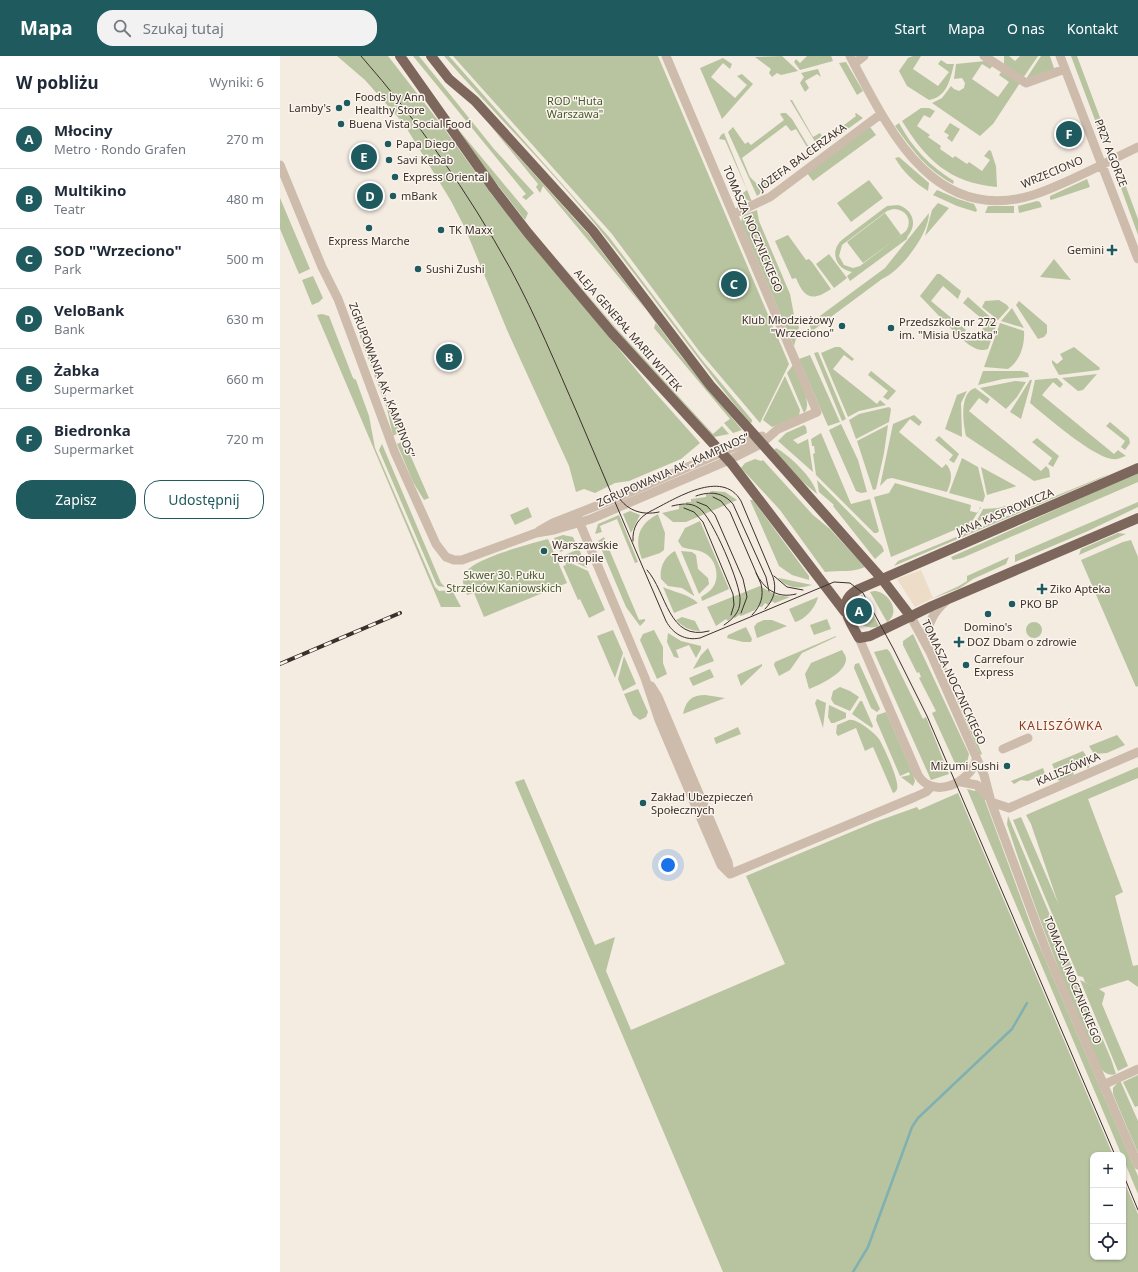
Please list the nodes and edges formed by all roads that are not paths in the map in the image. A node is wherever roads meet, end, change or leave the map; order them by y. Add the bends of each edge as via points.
1 (400, 56) edge
2 (430, 56) edge
3 (666, 56) edge
4 (864, 56) edge
5 (984, 56) edge
6 (1060, 56) edge
7 (852, 60) edge
8 (1066, 70) junction
9 (881, 114) junction
10 (1138, 147) edge
11 (1102, 164) junction
12 (280, 165) edge
13 (734, 214) junction
14 (1138, 259) edge
15 (817, 412) joint
16 (758, 441) junction
17 (725, 457) junction
18 (1138, 468) edge
19 (1138, 518) edge
20 (578, 519) junction
21 (882, 579) junction
22 (950, 598) junction
23 (846, 612) junction
24 (910, 617) junction
25 (859, 638) junction
26 (930, 652) junction
27 (645, 678) junction
28 (1028, 738) dead end
29 (1003, 749) dead end
30 (1138, 752) edge
31 (976, 760) junction
32 (960, 782) junction
33 (931, 787) junction
34 (991, 802) junction
35 (1008, 808) junction
36 (1001, 827) junction
37 (730, 874) junction
38 (1138, 1069) edge
39 (1103, 1085) junction
40 (1138, 1165) edge

1 - 17 main road, ALEJA GENERAŁ MARII WITTEK via 528,233 612,333
2 - 16 main road via 449,79 475,101 593,231 710,385
3 - 13 street, TOMASZA NOCZNICKIEGO via 693,127
4 - 7 street
5 - 8 street via 1026,83
6 - 8 street, PRZY AGORZE
7 - 9 street, WRZECIONO
8 - 11 street, PRZY AGORZE
9 - 11 street, WRZECIONO via 917,166 967,196 999,200 1023,198 1056,186
9 - 13 street, JÓZEFA BALCERZAKA via 770,197
10 - 11 street, WRZECIONO
11 - 14 street, PRZY AGORZE
12 - 20 street, ZGRUPOWANIA AK „KAMPINOS” via 338,299 395,453 438,549 451,559 462,560
13 - 15 street, TOMASZA NOCZNICKIEGO
15 - 16 street, ZGRUPOWANIA AK „KAMPINOS”
16 - 17 street, ZGRUPOWANIA AK „KAMPINOS”
16 - 21 main road
17 - 20 street, ZGRUPOWANIA AK „KAMPINOS”
17 - 23 main road, ALEJA GENERAŁ MARII WITTEK
18 - 21 main road, JANA KASPROWICZA
19 - 22 main road
20 - 27 street
21 - 23 main road, JANA KASPROWICZA via 853,592 846,602
21 - 24 main road
22 - 24 main road
22 - 26 street via 937,610 930,624 927,639
23 - 25 main road, ALEJA GENERAŁ MARII WITTEK
24 - 25 main road via 870,636
24 - 26 street, TOMASZA NOCZNICKIEGO
25 - 33 street via 918,775 924,784
26 - 31 street, TOMASZA NOCZNICKIEGO
27 - 37 street via 717,855
27 - 37 street via 658,697 728,862
28 - 29 street
30 - 35 street, KALISZÓWKA
31 - 32 street
31 - 34 street, TOMASZA NOCZNICKIEGO via 984,775
32 - 33 street via 946,787
32 - 34 street, TOMASZA NOCZNICKIEGO via 977,785
33 - 37 street via 921,795
34 - 35 street
34 - 36 street, TOMASZA NOCZNICKIEGO
35 - 36 street
36 - 39 street, TOMASZA NOCZNICKIEGO via 1046,950
38 - 39 street
39 - 40 street, TOMASZA NOCZNICKIEGO

